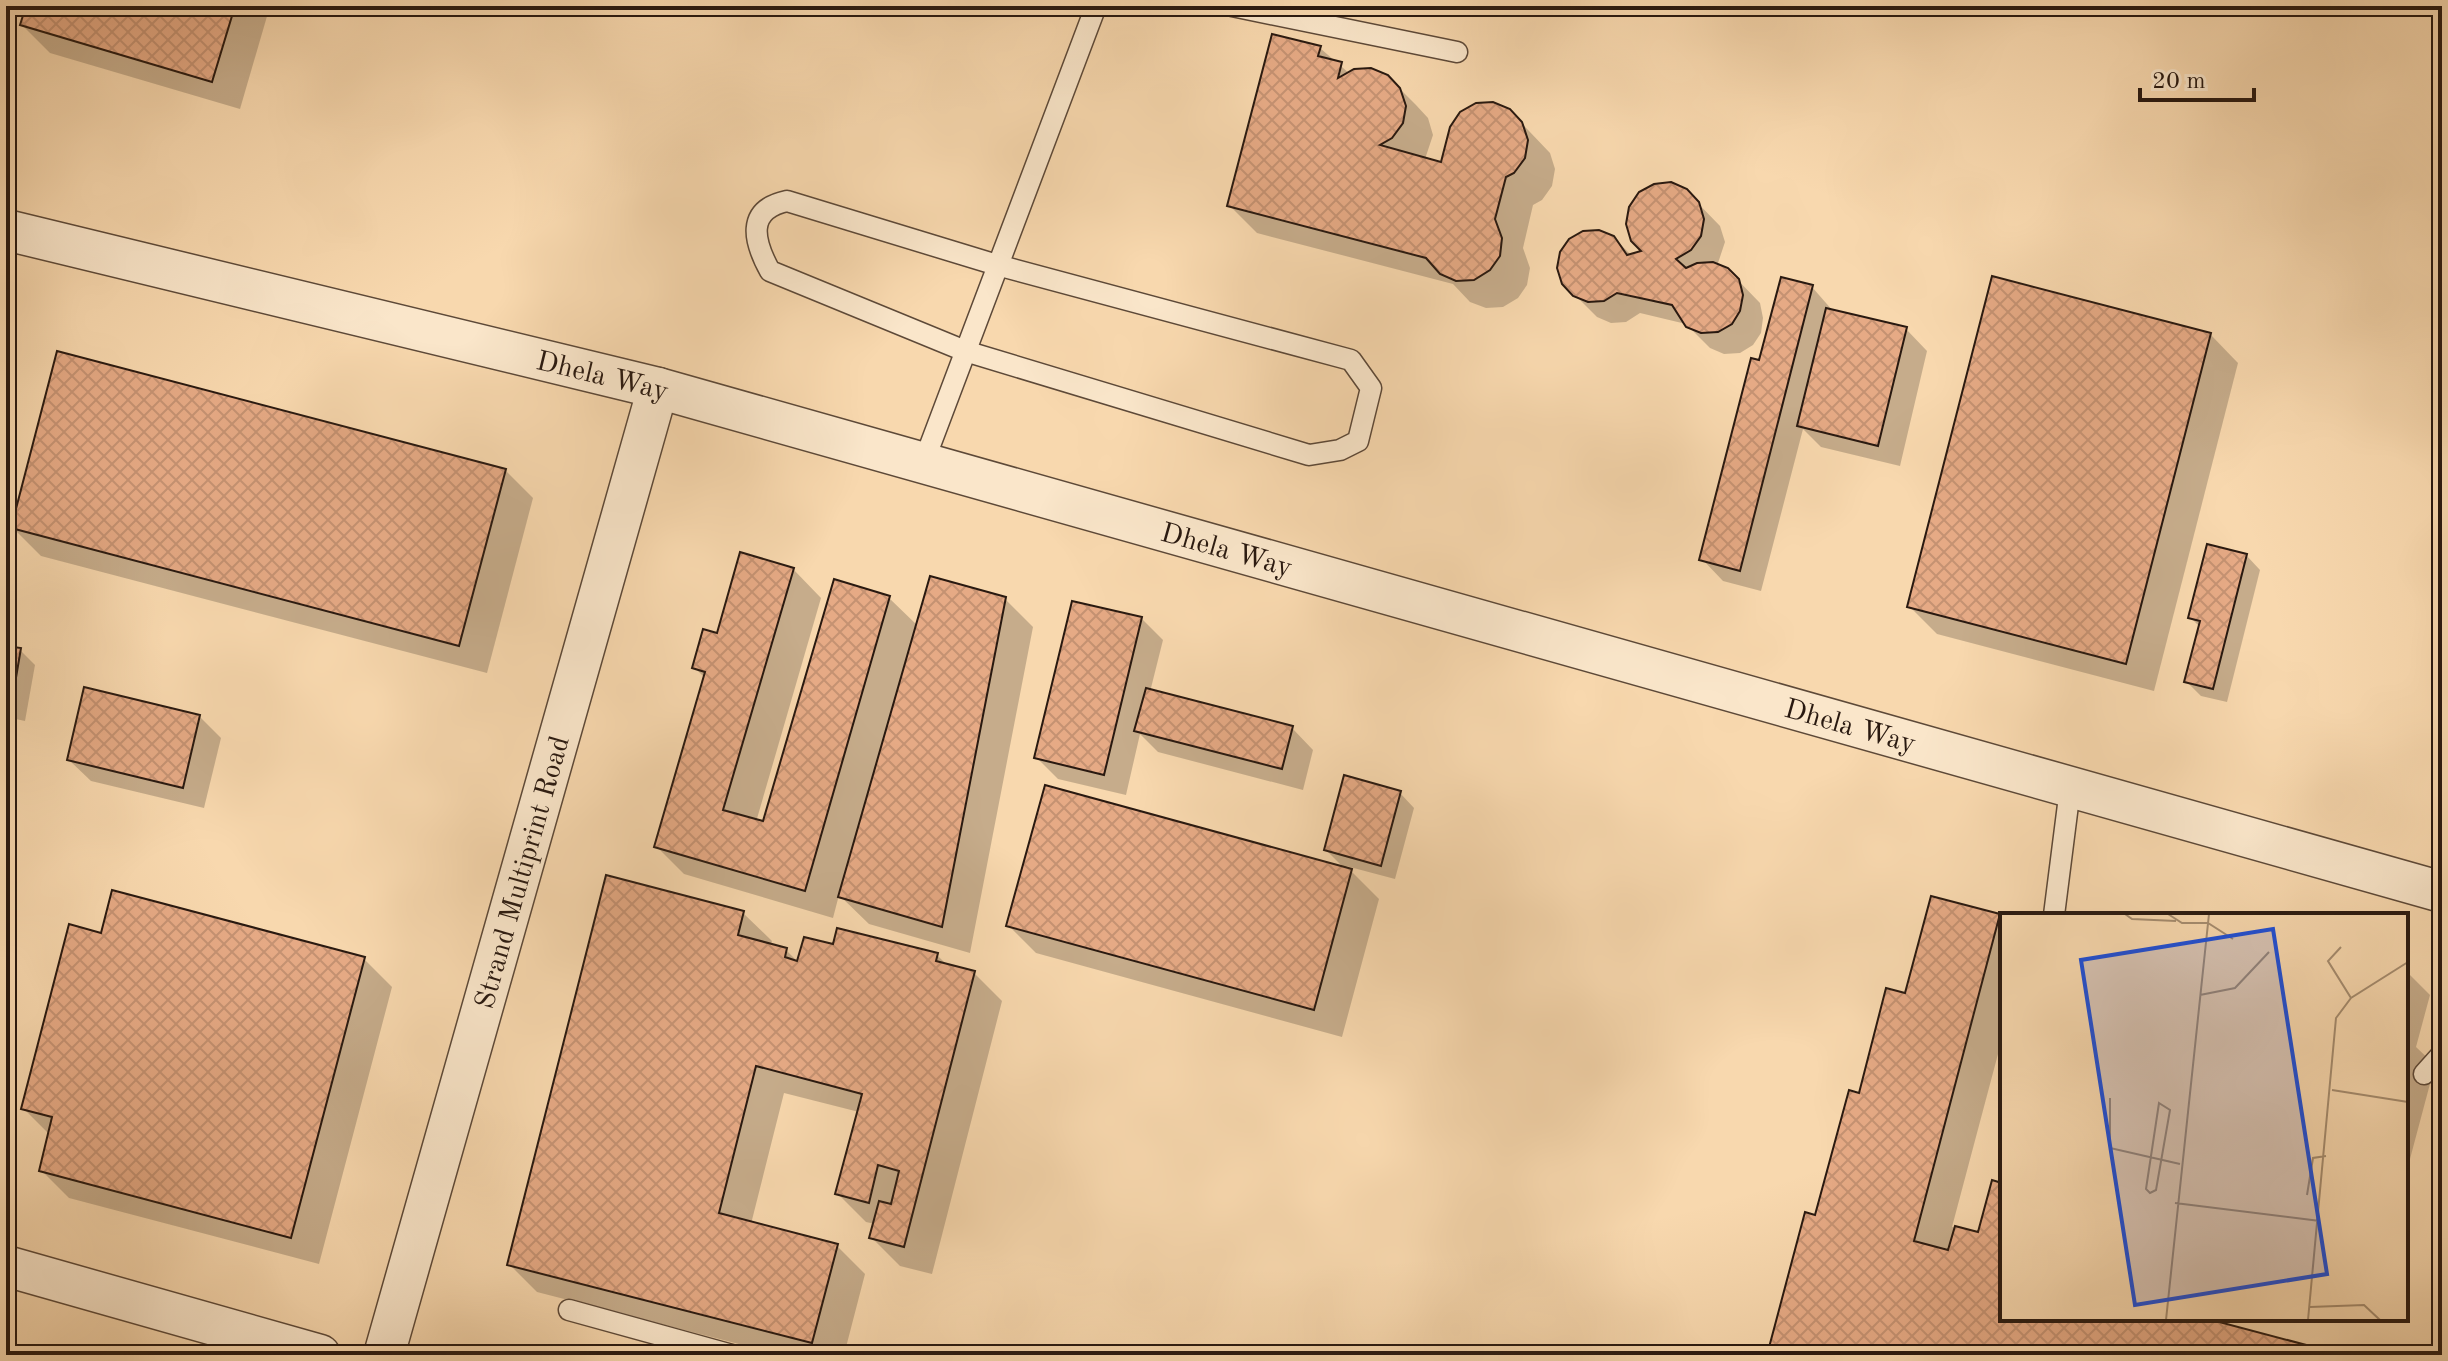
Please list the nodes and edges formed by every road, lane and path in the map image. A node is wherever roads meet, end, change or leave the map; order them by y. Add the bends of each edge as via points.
1 (1096, 6) edge
2 (1232, 6) edge
3 (1457, 52) dead end
4 (6, 230) edge
5 (997, 265) junction
6 (965, 351) junction
7 (658, 388) junction
8 (923, 464) junction
9 (2070, 789) junction
10 (2442, 892) edge
11 (2054, 913) edge
12 (2442, 1054) edge
13 (2424, 1074) dead end
14 (6, 1266) edge
15 (569, 1310) dead end
16 (320, 1355) edge
17 (384, 1355) edge
18 (732, 1355) edge

1 - 5 lane
2 - 3 lane
4 - 7 street, Dhela Way
5 - 6 lane
5 - 6 lane via 787,201 762,212 756,227 759,251 770,271
5 - 6 lane via 1351,360 1371,388 1358,441 1309,455
6 - 8 lane
7 - 8 street, Dhela Way
7 - 17 street, Strand Multiprint Road
8 - 9 street, Dhela Way
9 - 10 street, Dhela Way
9 - 11 lane
12 - 13 lane
14 - 16 street
15 - 18 lane

